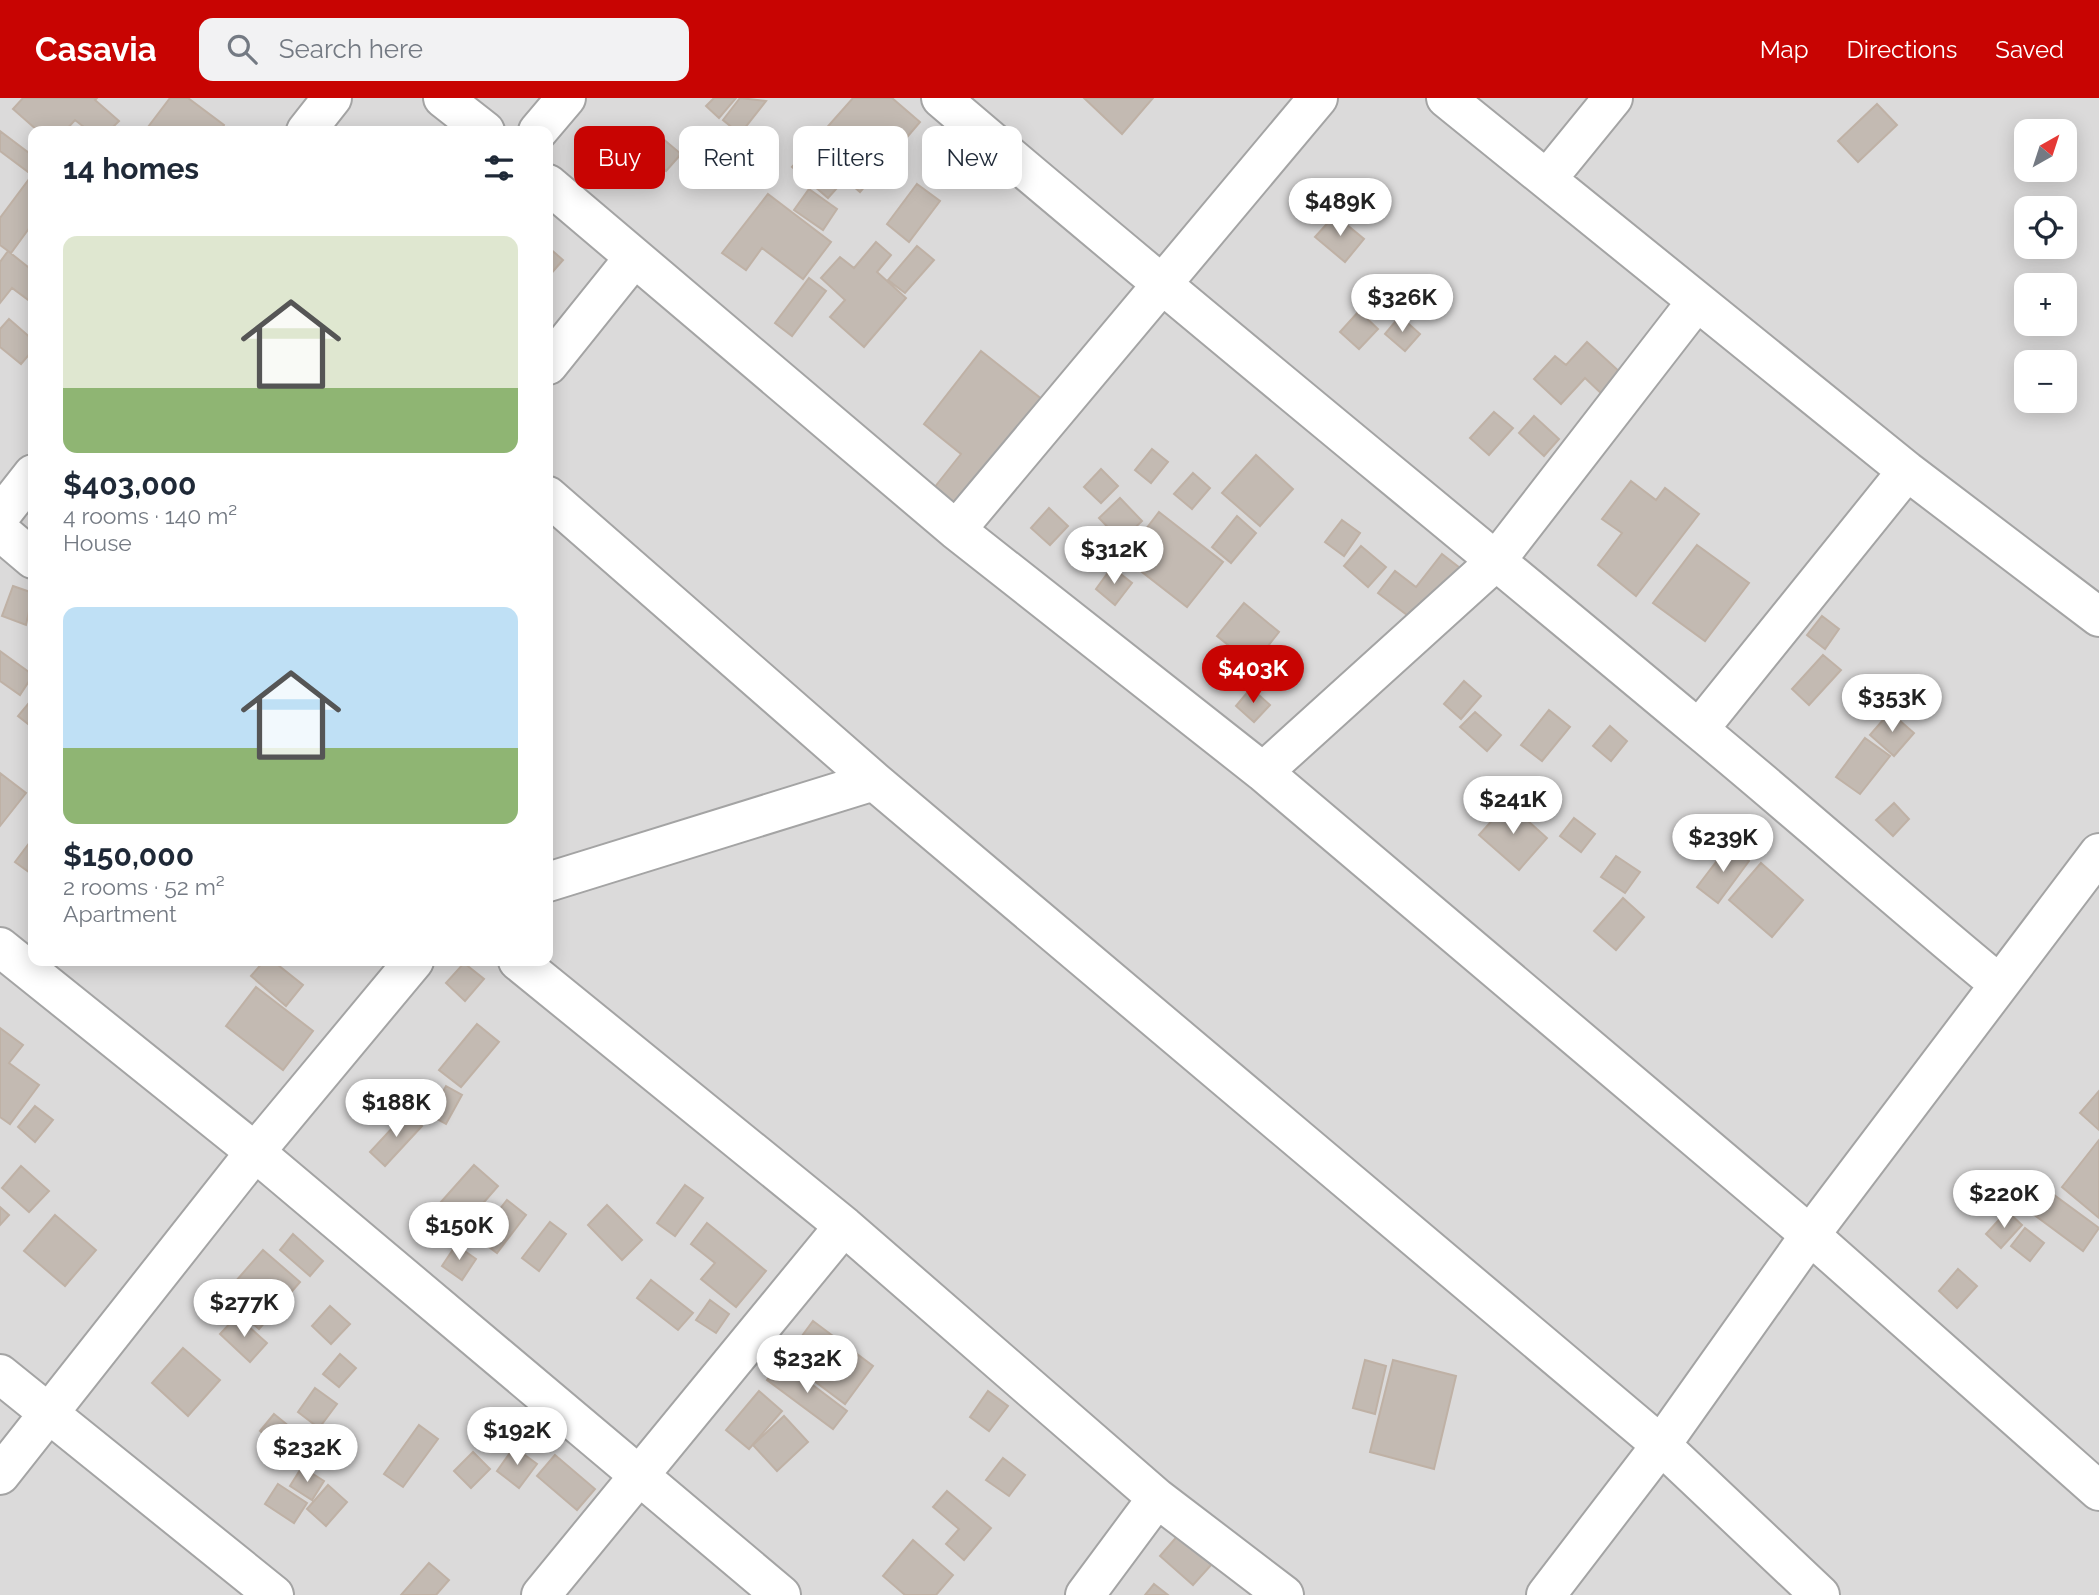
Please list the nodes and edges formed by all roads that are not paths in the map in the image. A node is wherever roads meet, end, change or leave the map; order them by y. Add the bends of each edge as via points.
1 (332, 98) edge
2 (443, 98) edge
3 (566, 98) edge
4 (941, 98) edge
5 (1318, 98) edge
6 (1446, 98) edge
7 (1613, 98) edge
8 (310, 126) edge
9 (479, 126) edge
10 (542, 126) edge
11 (1547, 179) junction
12 (553, 188) edge
13 (633, 259) junction
14 (1160, 285) junction
15 (1696, 301) junction
16 (553, 359) edge
17 (1907, 471) junction
18 (28, 480) edge
19 (553, 500) edge
20 (0, 516) edge
21 (956, 530) junction
22 (0, 531) edge
23 (28, 555) edge
24 (1495, 562) junction
25 (2099, 617) edge
26 (1699, 729) junction
27 (1263, 772) junction
28 (874, 781) junction
29 (2099, 853) edge
30 (553, 880) edge
31 (0, 947) edge
32 (410, 966) edge
33 (524, 966) edge
34 (1998, 984) junction
35 (255, 1152) junction
36 (844, 1226) junction
37 (1810, 1235) junction
38 (0, 1374) edge
39 (49, 1415) junction
40 (1661, 1445) junction
41 (0, 1475) edge
42 (640, 1475) junction
43 (2099, 1491) edge
44 (1157, 1498) junction
45 (274, 1595) edge
46 (541, 1595) edge
47 (781, 1595) edge
48 (1086, 1595) edge
49 (1283, 1595) edge
50 (1546, 1595) edge
51 (1820, 1595) edge

1 - 8 street
2 - 9 street
3 - 10 street
4 - 14 street
5 - 14 street
6 - 11 street
7 - 11 street
11 - 15 street
12 - 13 street
13 - 16 street
13 - 21 street
14 - 21 street
14 - 24 street
15 - 17 street
15 - 24 street
17 - 25 street
17 - 26 street
18 - 20 street
19 - 28 street
21 - 27 street
22 - 23 street
24 - 26 street
24 - 27 street
26 - 34 street
27 - 37 street
28 - 30 street
28 - 40 street
29 - 34 street
31 - 35 street
32 - 35 street
33 - 36 street
34 - 37 street
35 - 39 street
35 - 42 street
36 - 42 street
36 - 44 street
37 - 40 street
37 - 43 street
38 - 39 street
39 - 41 street
39 - 45 street
40 - 50 street
40 - 51 street
42 - 46 street
42 - 47 street
44 - 48 street
44 - 49 street

